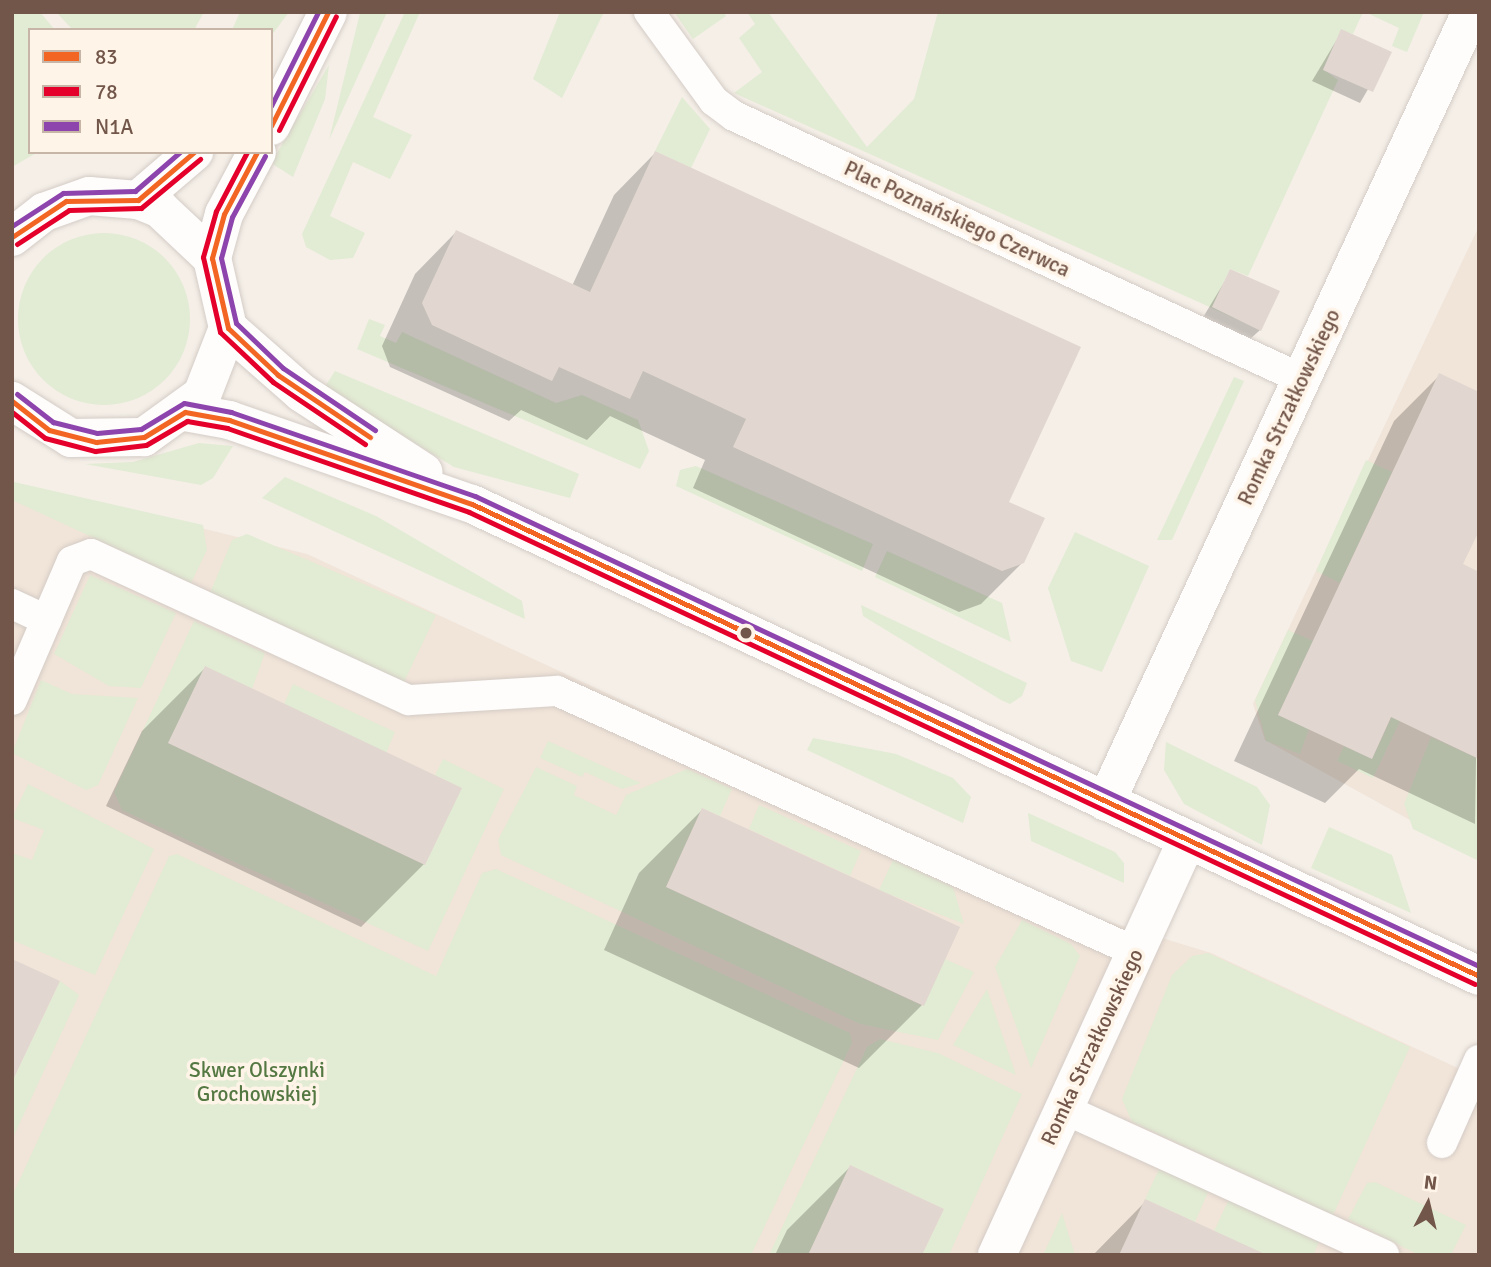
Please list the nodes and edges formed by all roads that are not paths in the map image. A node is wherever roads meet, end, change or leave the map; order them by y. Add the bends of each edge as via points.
1 (320, 12) edge
2 (328, 12) edge
3 (649, 12) edge
4 (1471, 12) edge
5 (273, 63) edge
6 (273, 123) edge
7 (192, 154) edge
8 (256, 154) edge
9 (138, 200) junction
10 (12, 237) edge
11 (212, 258) junction
12 (228, 328) junction
13 (1302, 379) junction
14 (12, 401) edge
15 (186, 412) junction
16 (472, 504) junction
17 (12, 604) edge
18 (46, 620) junction
19 (12, 700) edge
20 (1106, 802) junction
21 (1187, 840) junction
22 (1136, 951) junction
23 (1479, 976) edge
24 (1479, 1060) edge
25 (1064, 1109) junction
26 (1442, 1143) dead end
27 (997, 1255) edge
28 (1384, 1255) edge

1 - 5 street
2 - 6 street
3 - 13 lane, Plac Poznańskiego Czerwca via 714,101 734,116
4 - 13 street, Romka Strzałkowskiego
7 - 9 street
8 - 11 street via 224,214
9 - 10 street via 66,201
9 - 11 street via 181,222
11 - 12 street
12 - 15 street via 215,374
12 - 16 street via 302,393
13 - 20 street, Romka Strzałkowskiego
14 - 15 street via 49,429 96,442 144,437
15 - 16 street via 229,420
16 - 20 street
17 - 18 lane
18 - 19 lane
18 - 22 lane via 72,561 90,554 409,700 556,691
20 - 21 street
21 - 22 street, Romka Strzałkowskiego
21 - 23 street
22 - 25 street, Romka Strzałkowskiego
24 - 26 lane
25 - 27 street, Romka Strzałkowskiego
25 - 28 lane

